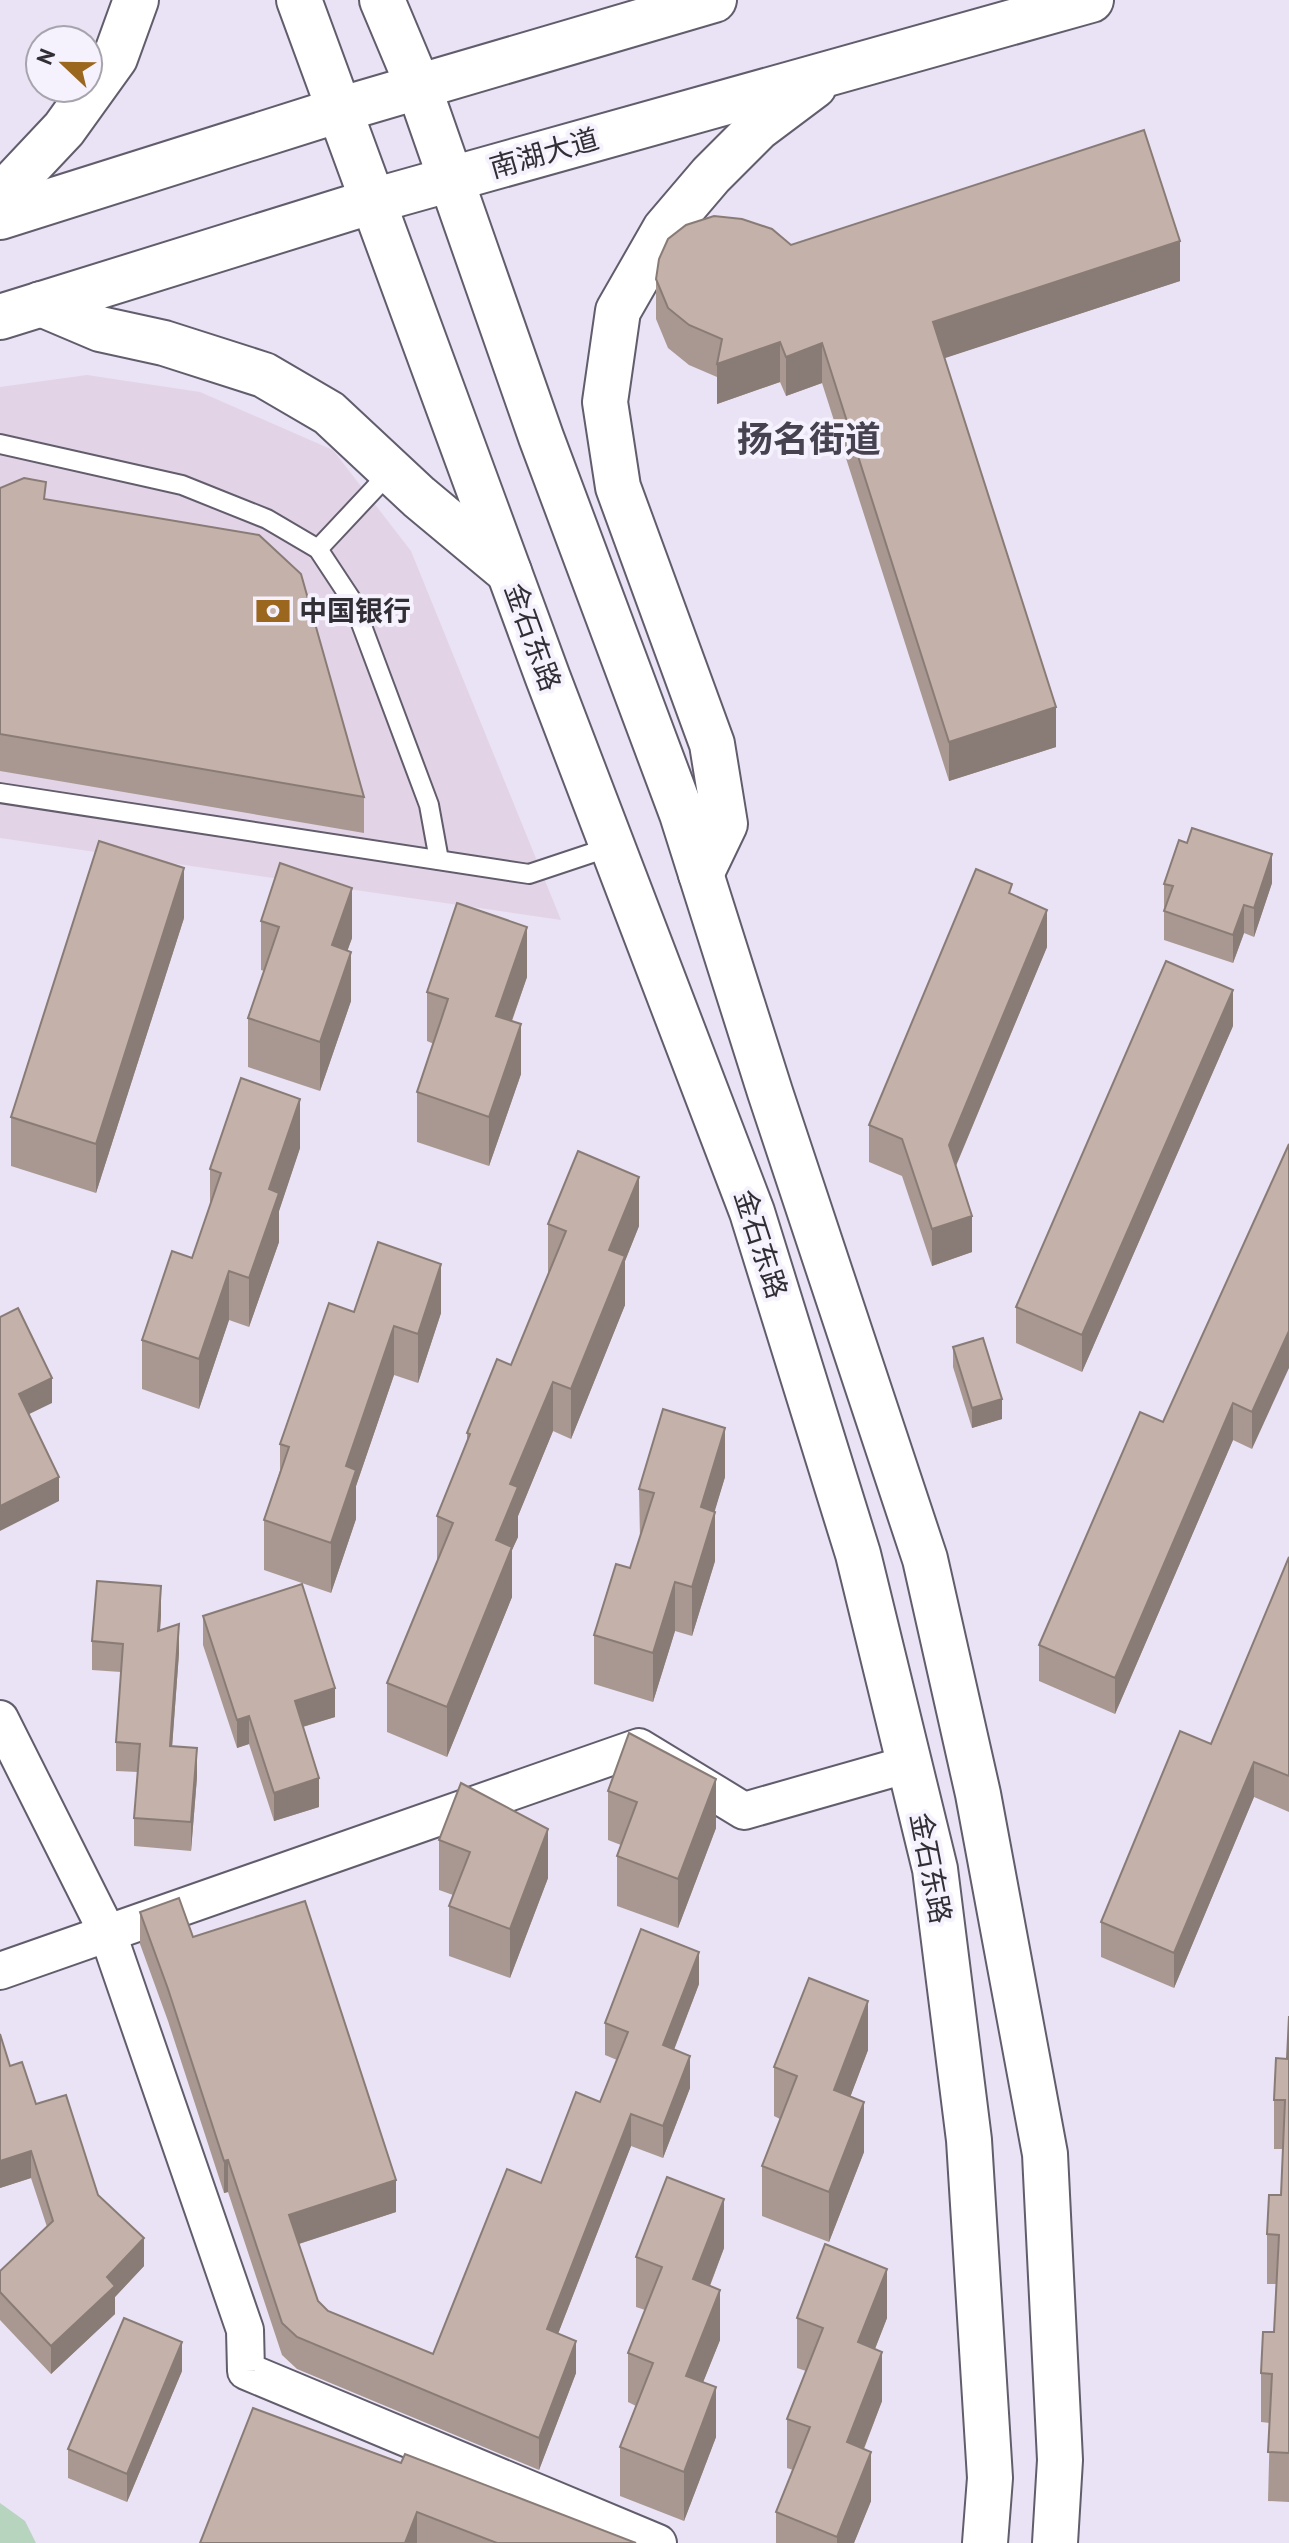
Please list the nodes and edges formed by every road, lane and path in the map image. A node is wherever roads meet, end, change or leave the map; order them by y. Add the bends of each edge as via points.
1 (136, 0) edge
2 (299, 0) edge
3 (382, 0) edge
4 (714, 0) edge
5 (1091, 0) edge
6 (830, 73) junction
7 (419, 88) junction
8 (339, 110) junction
9 (450, 179) junction
10 (0, 197) edge
11 (373, 201) junction
12 (0, 217) edge
13 (41, 304) junction
14 (0, 317) edge
15 (0, 444) edge
16 (392, 470) junction
17 (318, 549) junction
18 (510, 573) junction
19 (0, 793) edge
20 (613, 846) junction
21 (439, 860) junction
22 (701, 874) junction
23 (0, 1719) edge
24 (909, 1764) junction
25 (108, 1934) junction
26 (0, 1971) edge
27 (658, 2543) edge
28 (985, 2543) edge
29 (1055, 2543) edge

1 - 10 main road via 115,58 64,129
2 - 8 main road, 金石东路
3 - 7 main road, 金石东路
4 - 7 main road
5 - 6 main road, 南湖大道
6 - 9 main road, 南湖大道
6 - 22 main road via 758,128 702,186 665,229 618,311 605,402 618,487 712,744 725,824
7 - 8 main road
7 - 9 main road, 金石东路
8 - 11 main road, 金石东路
8 - 12 main road
9 - 11 main road, 南湖大道
9 - 22 main road, 金石东路
11 - 13 main road, 南湖大道
11 - 18 main road, 金石东路
13 - 14 main road, 南湖大道
13 - 16 main road via 100,329 264,375 329,413
15 - 17 lane via 182,485 267,519
16 - 17 lane
16 - 18 main road
17 - 21 lane via 353,602 429,805
18 - 20 main road, 金石东路
19 - 21 lane
20 - 21 lane via 529,874
20 - 24 main road, 金石东路 via 752,1212 858,1554
22 - 29 main road, 金石东路 via 925,1559 978,1794 1045,2154 1060,2460
23 - 25 street
24 - 25 street via 744,1811 639,1747
24 - 28 main road, 金石东路 via 935,1869 969,2140 990,2478
25 - 26 street
25 - 27 street via 245,2330 246,2371

